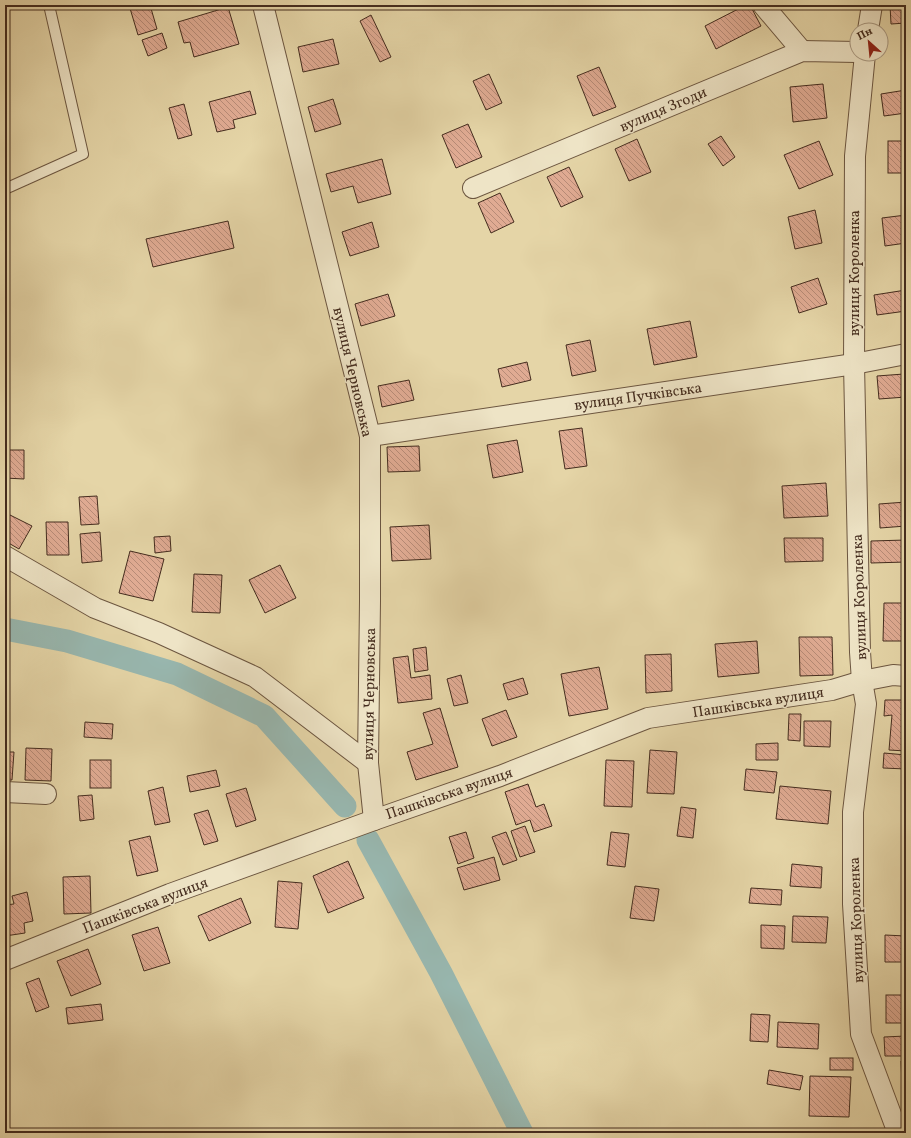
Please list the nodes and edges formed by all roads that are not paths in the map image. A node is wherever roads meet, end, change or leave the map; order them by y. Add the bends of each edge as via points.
1 (49, 5) edge
2 (263, 5) edge
3 (763, 5) edge
4 (872, 5) edge
5 (869, 22) edge
6 (802, 51) junction
7 (849, 52) edge
8 (864, 62) edge
9 (473, 188) dead end
10 (5, 189) edge
11 (906, 354) edge
12 (854, 364) junction
13 (370, 436) junction
14 (5, 556) edge
15 (906, 676) edge
16 (862, 681) junction
17 (368, 763) junction
18 (5, 792) edge
19 (46, 794) dead end
20 (374, 820) junction
21 (5, 960) edge
22 (898, 1133) edge

1 - 10 lane via 83,154
2 - 13 street, вулиця Черновська
3 - 6 street
4 - 5 street
6 - 7 street, вулиця Згоди
6 - 9 street, вулиця Згоди
8 - 12 street, вулиця Короленка via 854,156
11 - 12 street, вулиця Пучківська
12 - 13 street, вулиця Пучківська
12 - 16 street, вулиця Короленка
13 - 17 street, вулиця Черновська
14 - 17 street via 95,608 159,633 255,677
15 - 16 street, Пашківська вулиця via 893,675
16 - 20 street, Пашківська вулиця via 832,690 648,718 500,776
16 - 22 street, вулиця Короленка via 866,704 853,812 853,904 861,1034
17 - 20 street, вулиця Черновська
18 - 19 street
20 - 21 street, Пашківська вулиця via 170,894

